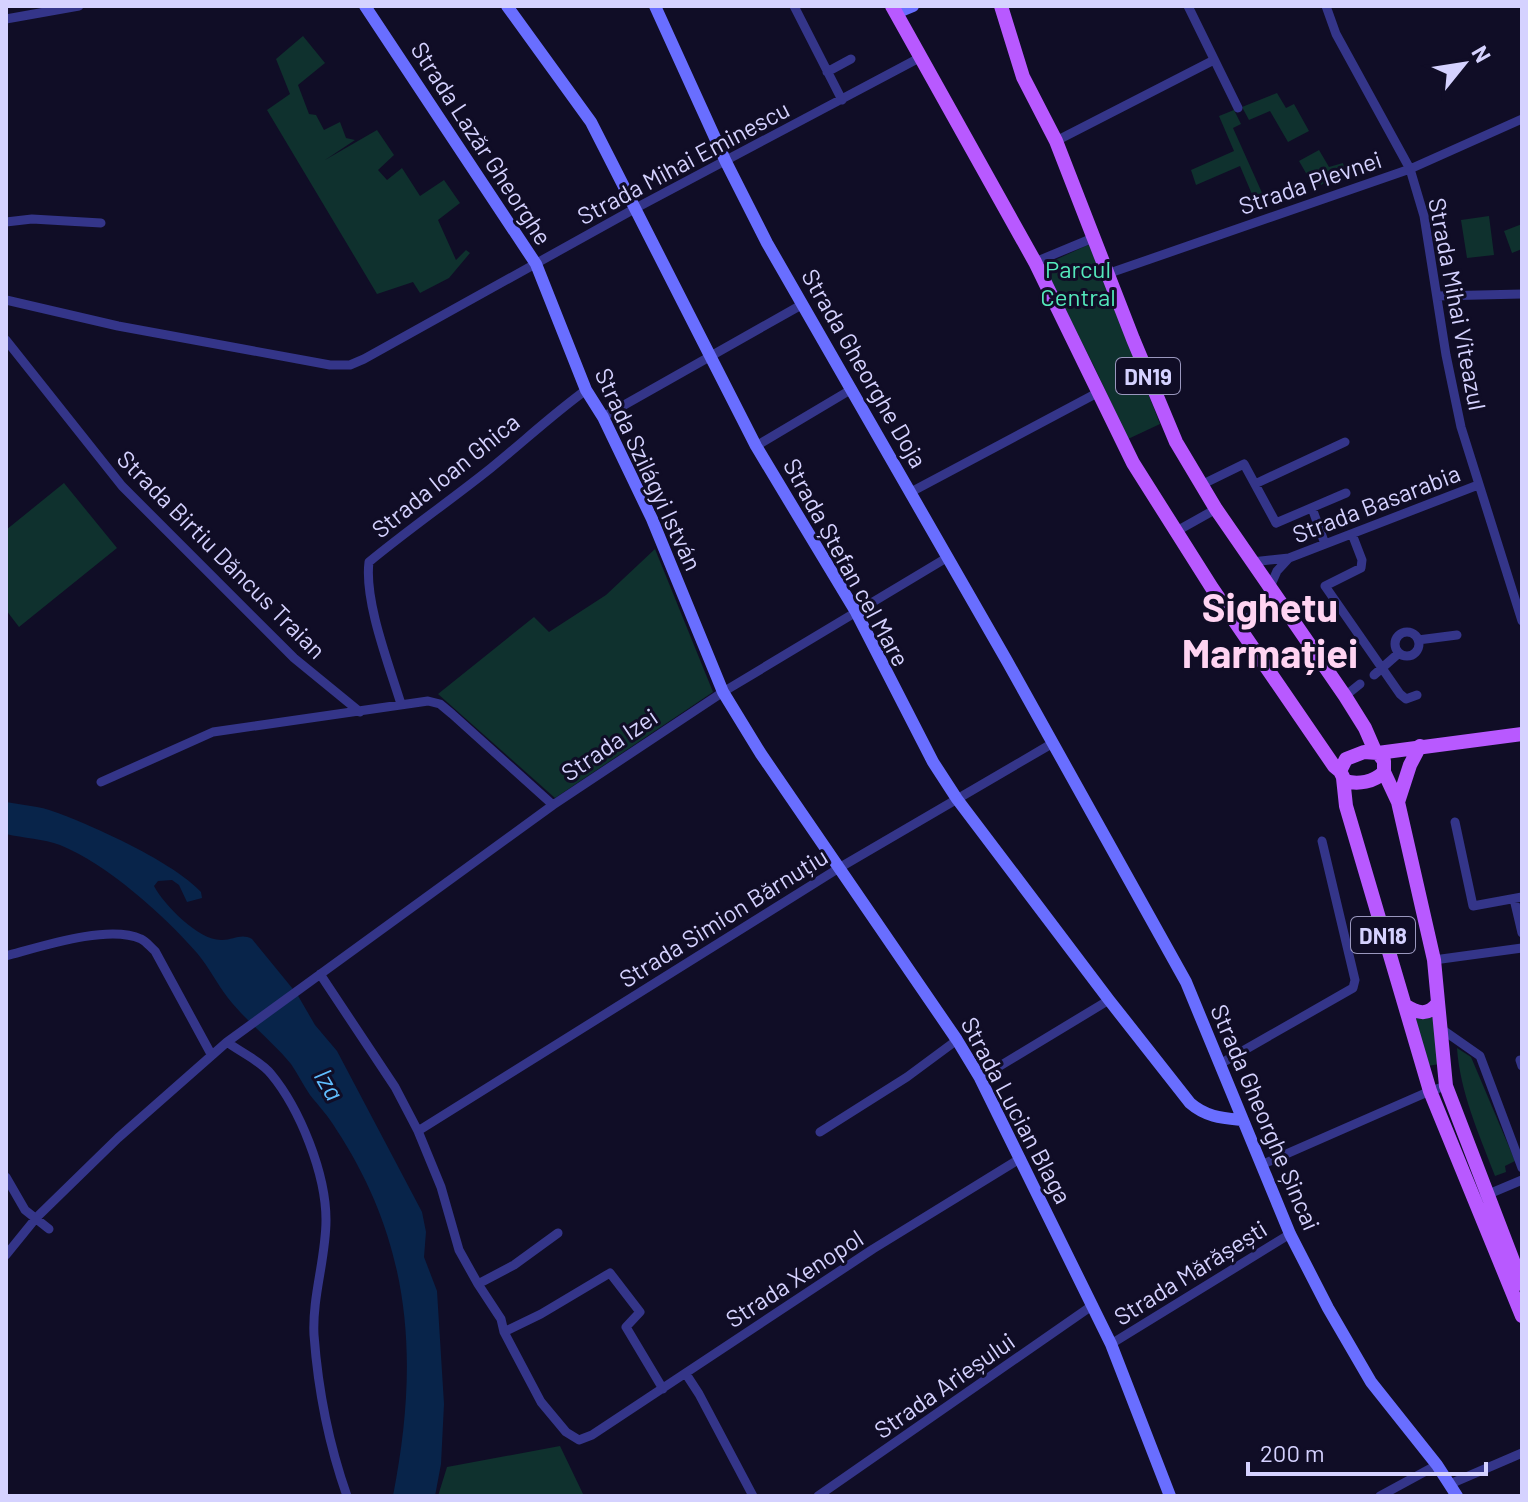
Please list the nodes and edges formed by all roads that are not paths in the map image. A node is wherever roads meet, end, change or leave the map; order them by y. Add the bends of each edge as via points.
1 (79, 6) edge
2 (365, 6) edge
3 (507, 6) edge
4 (655, 6) edge
5 (794, 6) edge
6 (913, 6) edge
7 (1001, 6) edge
8 (1188, 6) edge
9 (1326, 6) edge
10 (894, 10) edge
11 (6, 19) edge
12 (921, 57) junction
13 (851, 59) dead end
14 (1214, 60) junction
15 (827, 72) junction
16 (842, 100) junction
17 (1238, 108) dead end
18 (1522, 119) edge
19 (1056, 141) junction
20 (726, 162) junction
21 (1410, 169) junction
22 (636, 208) junction
23 (6, 222) edge
24 (101, 223) dead end
25 (1093, 238) junction
26 (1035, 262) junction
27 (536, 264) junction
28 (1107, 274) junction
29 (1522, 294) edge
30 (1437, 296) junction
31 (6, 300) edge
32 (803, 304) junction
33 (6, 340) edge
34 (712, 356) junction
35 (852, 389) junction
36 (586, 390) junction
37 (1099, 392) junction
38 (603, 417) junction
39 (1345, 442) dead end
40 (756, 446) junction
41 (1255, 484) junction
42 (1201, 485) junction
43 (1478, 485) junction
44 (911, 492) junction
45 (1346, 493) dead end
46 (1312, 508) junction
47 (1216, 509) junction
48 (1175, 532) junction
49 (1352, 534) junction
50 (1325, 544) junction
51 (948, 557) junction
52 (1289, 558) junction
53 (1252, 562) junction
54 (1274, 593) junction
55 (856, 612) junction
56 (1522, 621) edge
57 (1237, 625) junction
58 (1457, 635) dead end
59 (1418, 640) junction
60 (1399, 653) junction
61 (1378, 672) junction
62 (1360, 684) dead end
63 (723, 692) junction
64 (1417, 695) dead end
65 (1345, 696) junction
66 (401, 704) junction
67 (360, 712) junction
68 (1522, 734) edge
69 (1053, 743) junction
70 (1420, 746) junction
71 (1377, 752) junction
72 (1385, 771) junction
73 (1341, 774) junction
74 (101, 782) dead end
75 (957, 799) junction
76 (1398, 802) junction
77 (553, 805) junction
78 (1455, 822) dead end
79 (1322, 841) dead end
80 (839, 868) junction
81 (1518, 898) edge
82 (1522, 933) edge
83 (1522, 948) edge
84 (6, 956) edge
85 (1434, 960) junction
86 (320, 974) junction
87 (1109, 1000) junction
88 (1437, 1004) junction
89 (1406, 1006) junction
90 (1440, 1028) junction
91 (957, 1040) junction
92 (227, 1042) junction
93 (211, 1054) junction
94 (1220, 1064) junction
95 (980, 1078) junction
96 (1446, 1086) junction
97 (1430, 1091) junction
98 (1242, 1120) junction
99 (418, 1131) junction
100 (820, 1132) dead end
101 (1021, 1158) junction
102 (1261, 1165) junction
103 (1522, 1168) edge
104 (6, 1177) edge
105 (1522, 1180) edge
106 (1482, 1197) junction
107 (36, 1218) junction
108 (49, 1229) dead end
109 (558, 1233) dead end
110 (1290, 1234) junction
111 (6, 1255) edge
112 (478, 1284) junction
113 (1522, 1284) edge
114 (1093, 1305) junction
115 (1522, 1316) edge
116 (504, 1332) junction
117 (1111, 1344) junction
118 (686, 1374) junction
119 (663, 1389) junction
120 (1522, 1453) edge
121 (1437, 1465) junction
122 (1454, 1490) edge
123 (347, 1496) edge
124 (753, 1496) edge
125 (818, 1496) edge
126 (1170, 1496) edge
127 (1380, 1496) edge

1 - 11 street
2 - 27 main road, Strada Lazăr Gheorghe
3 - 22 main road, Strada Ștefan cel Mare via 591,122
4 - 20 main road, Strada Gheorghe Doja
5 - 15 street
6 - 10 main road
7 - 19 main road, DN19 via 1023,77
8 - 14 street
9 - 21 street, Strada Mihai Viteazul
10 - 12 main road, DN19
12 - 16 street, Strada Mihai Eminescu
12 - 26 main road, DN19
13 - 15 street
14 - 17 street
14 - 19 street
15 - 16 street
16 - 20 street, Strada Mihai Eminescu
18 - 21 street, Strada Plevnei
19 - 25 main road, DN19
20 - 22 street, Strada Mihai Eminescu
20 - 32 main road, Strada Gheorghe Doja
21 - 28 street, Strada Plevnei
21 - 30 street, Strada Mihai Viteazul
22 - 27 street, Strada Mihai Eminescu
22 - 34 main road, Strada Ștefan cel Mare
23 - 24 street
25 - 26 street
25 - 28 main road, DN19
26 - 37 main road, DN19
27 - 31 street, Strada Mihai Eminescu via 350,365 118,326
27 - 36 main road, Strada Szilágyi István
28 - 42 main road, DN19 via 1176,442
29 - 30 street
30 - 43 street, Strada Mihai Viteazul via 1461,427
32 - 34 street
32 - 35 main road, Strada Gheorghe Doja
33 - 67 street, Strada Birtiu Dăncus Traian via 122,486 294,658
34 - 38 street
34 - 40 main road, Strada Ștefan cel Mare
35 - 40 street
35 - 44 main road, Strada Gheorghe Doja
36 - 38 main road, Strada Szilágyi István
36 - 66 street, Strada Ioan Ghica via 369,562 377,626
37 - 44 street
37 - 48 main road, DN19
38 - 63 main road, Strada Szilágyi István via 652,519
39 - 41 street
40 - 55 main road, Strada Ștefan cel Mare
41 - 42 street via 1244,464
41 - 46 street via 1276,523
42 - 47 main road, DN19
43 - 49 street, Strada Basarabia
43 - 56 street, Strada Mihai Viteazul
44 - 51 main road, Strada Gheorghe Doja
45 - 46 street
46 - 50 street
47 - 48 street
47 - 53 main road, DN19
48 - 57 main road, DN19
49 - 50 street, Strada Basarabia
49 - 61 street via 1361,568 1325,586
50 - 52 street, Strada Basarabia
51 - 55 street, Strada Izei
51 - 69 main road, Strada Gheorghe Doja
52 - 53 street, Strada Basarabia
52 - 54 street, Strada Basarabia via 1277,571
53 - 54 main road, DN19
54 - 57 street
54 - 65 main road, DN19
55 - 63 street, Strada Izei
55 - 75 main road, Strada Ștefan cel Mare
57 - 73 main road, DN19
58 - 59 street
59 - 60 street via 1413,654
59 - 60 street via 1412,633 1398,635
60 - 61 street
61 - 64 street via 1406,699
62 - 65 street
63 - 77 street, Strada Izei
63 - 80 main road, Strada Lucian Blaga
65 - 71 main road, DN19
66 - 67 street
66 - 77 street via 440,704
67 - 74 street via 202,734
68 - 70 main road
69 - 75 street, Strada Simion Bărnuțiu
69 - 94 main road, Strada Gheorghe Șincai via 1186,982
70 - 71 main road
70 - 72 main road
70 - 76 main road
71 - 72 main road
71 - 73 main road via 1349,757
72 - 73 main road via 1354,784
72 - 76 main road, DN18
73 - 89 main road, DN18
75 - 80 street, Strada Simion Bărnuțiu
75 - 87 main road, Strada Ștefan cel Mare
76 - 85 main road, DN18
77 - 86 street, Strada Izei
78 - 81 street via 1473,906
79 - 94 street via 1353,988
80 - 91 main road, Strada Lucian Blaga
80 - 99 street, Strada Simion Bărnuțiu
81 - 82 street
83 - 85 street
84 - 93 street via 84,936 141,939 155,951
85 - 88 main road, DN18
86 - 92 street, Strada Izei
86 - 99 street
87 - 95 street
87 - 98 main road, Strada Ștefan cel Mare via 1190,1103 1212,1116
88 - 89 main road via 1425,1012
88 - 90 main road, DN18
89 - 97 main road, DN18
90 - 96 main road, DN18
90 - 103 street via 1480,1056
91 - 95 main road, Strada Lucian Blaga
91 - 100 street
92 - 93 street, Strada Izei
92 - 123 street via 270,1071 312,1149 326,1221 314,1333 323,1402
93 - 107 street, Strada Izei
94 - 98 main road, Strada Gheorghe Șincai
95 - 101 main road, Strada Lucian Blaga
96 - 97 street
96 - 106 main road, DN18
97 - 102 street
97 - 106 main road, DN18
98 - 102 main road, Strada Gheorghe Șincai
99 - 112 street via 459,1250
101 - 114 main road, Strada Lucian Blaga
101 - 118 street, Strada Xenopol
102 - 110 main road, Strada Gheorghe Șincai
104 - 107 street via 25,1210
105 - 106 street
106 - 113 main road, DN18
106 - 115 main road, DN18
107 - 108 street
107 - 111 street, Strada Izei
109 - 112 street
110 - 117 street, Strada Mărășești
110 - 121 main road, Strada Gheorghe Șincai via 1371,1382
112 - 116 street
114 - 117 main road, Strada Lucian Blaga
114 - 125 street, Strada Arieșului
116 - 119 street, Strada Xenopol via 541,1402 579,1440
116 - 119 street via 610,1273 640,1312 626,1327
117 - 126 main road, Strada Lucian Blaga
118 - 119 street, Strada Xenopol
118 - 124 street
120 - 122 street
121 - 122 main road, Strada Gheorghe Șincai
121 - 127 street

